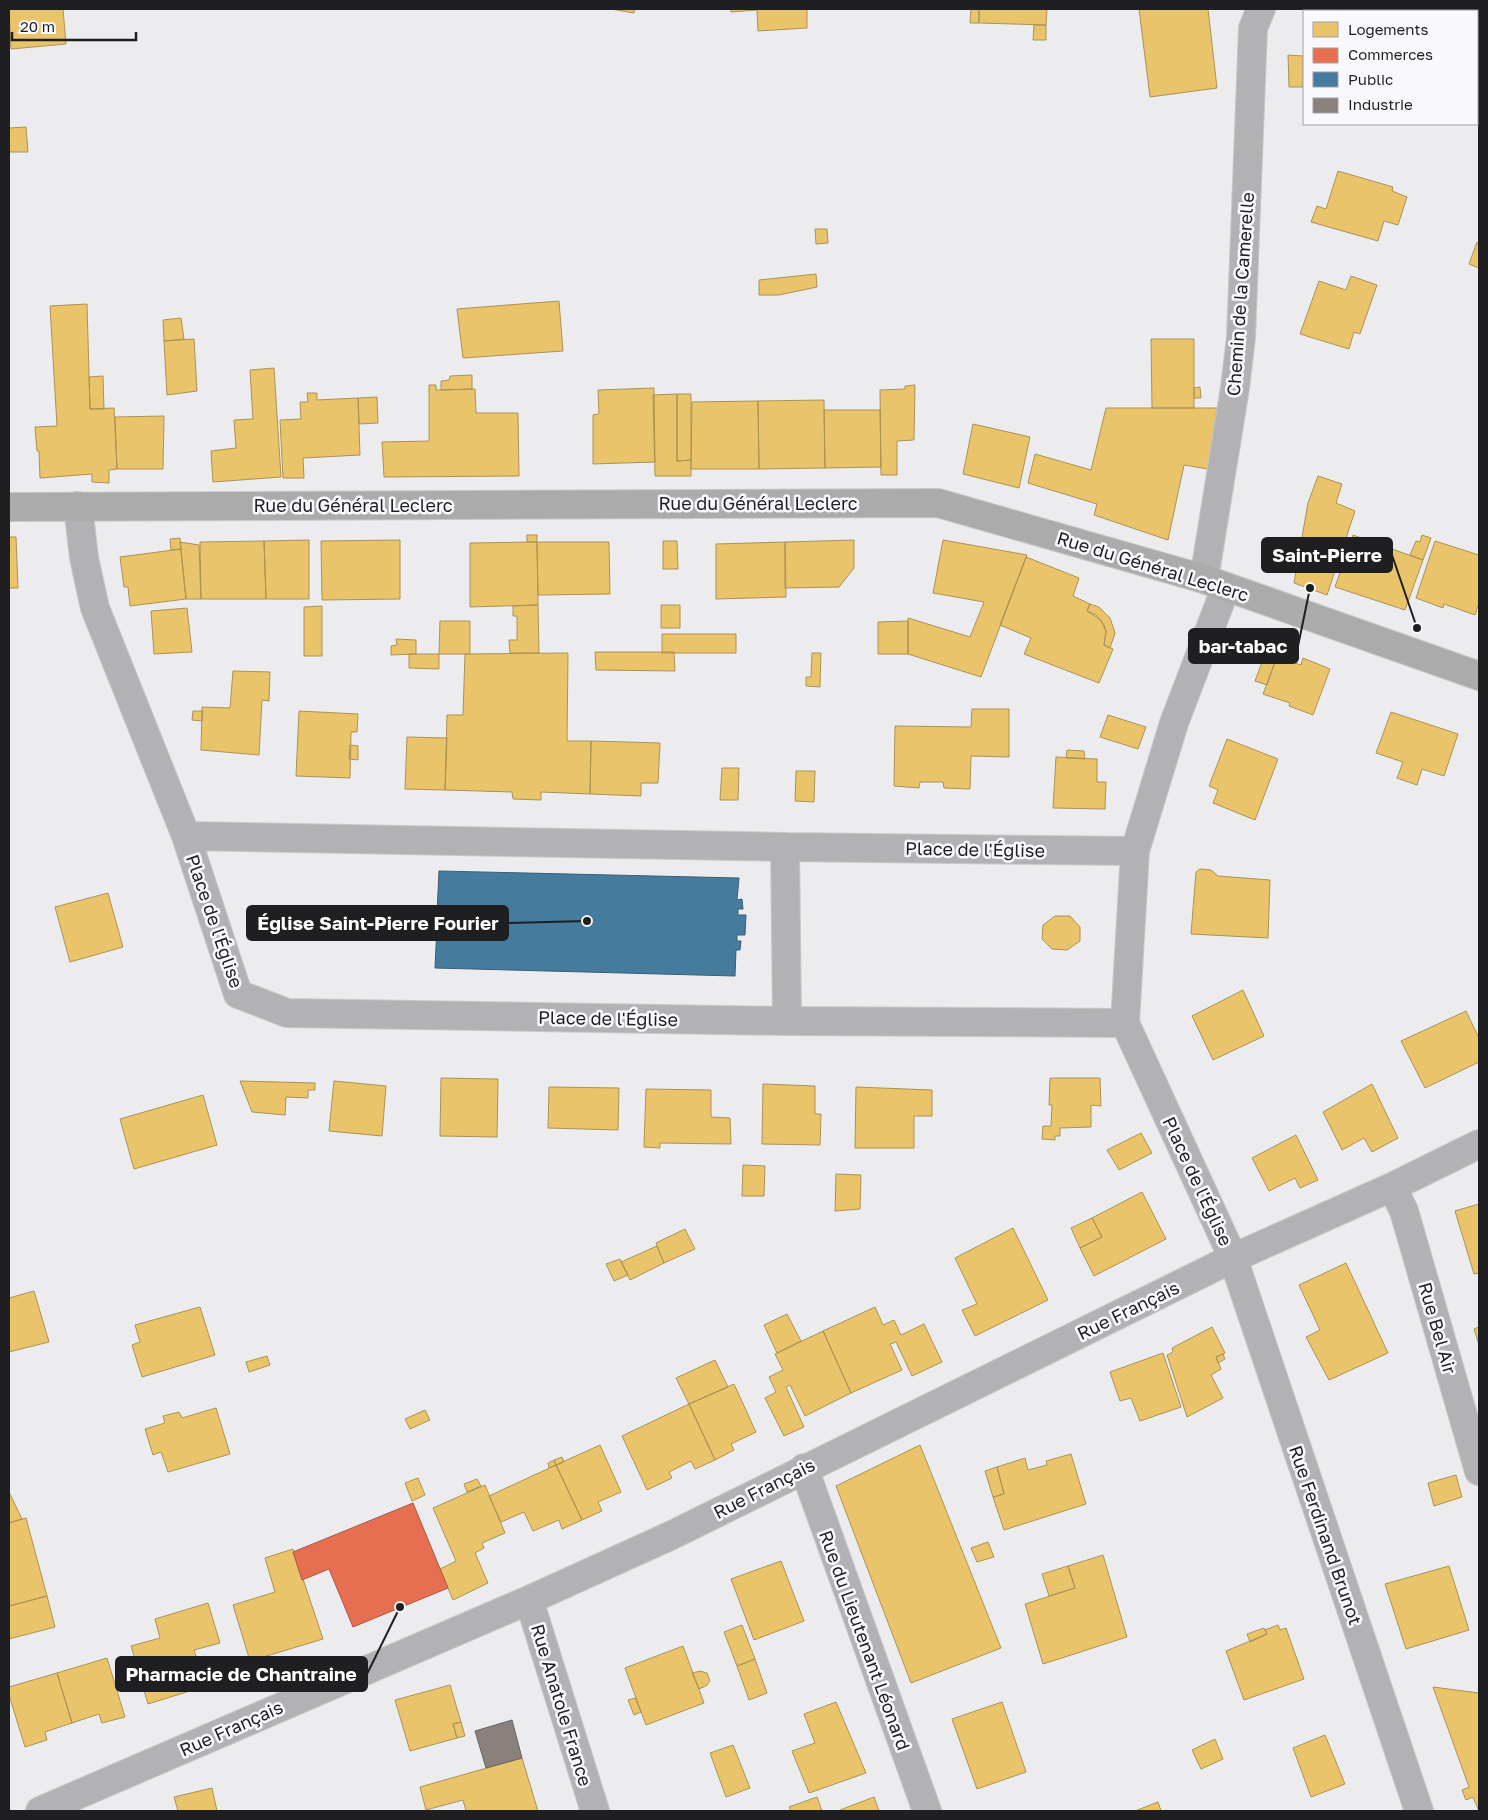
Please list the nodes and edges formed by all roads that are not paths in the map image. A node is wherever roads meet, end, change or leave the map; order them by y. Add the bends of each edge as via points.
1 (1260, 9) edge
2 (78, 506) junction
3 (9, 507) edge
4 (1215, 583) junction
5 (1479, 676) edge
6 (186, 836) junction
7 (785, 847) junction
8 (1135, 851) junction
9 (787, 1021) junction
10 (1125, 1023) junction
11 (1479, 1144) edge
12 (1392, 1187) junction
13 (1233, 1258) junction
14 (804, 1468) junction
15 (1479, 1471) edge
16 (529, 1600) junction
17 (40, 1811) edge
18 (595, 1811) edge
19 (927, 1811) edge
20 (1419, 1811) edge

1 - 4 street, Chemin de la Camerelle via 1253,28 1241,337
2 - 3 main road, Rue du Général Leclerc
2 - 4 main road, Rue du Général Leclerc via 938,502
2 - 6 street via 84,558 95,608
4 - 5 main road, Rue du Général Leclerc
4 - 8 street, Place de l'Église
6 - 7 street, Place de l'Église
6 - 9 street, Place de l'Église via 238,994 287,1013
7 - 8 street, Place de l'Église
7 - 9 street
8 - 10 street, Place de l'Église
9 - 10 street, Place de l'Église
10 - 13 street, Place de l'Église
11 - 12 street, Rue Français
12 - 13 street, Rue Français
12 - 15 street, Rue Bel Air via 1404,1211
13 - 14 street, Rue Français
13 - 20 street, Rue Ferdinand Brunot
14 - 16 street, Rue Français via 672,1535
14 - 19 street, Rue du Lieutenant Léonard
16 - 17 street, Rue Français
16 - 18 street, Rue Anatole France

